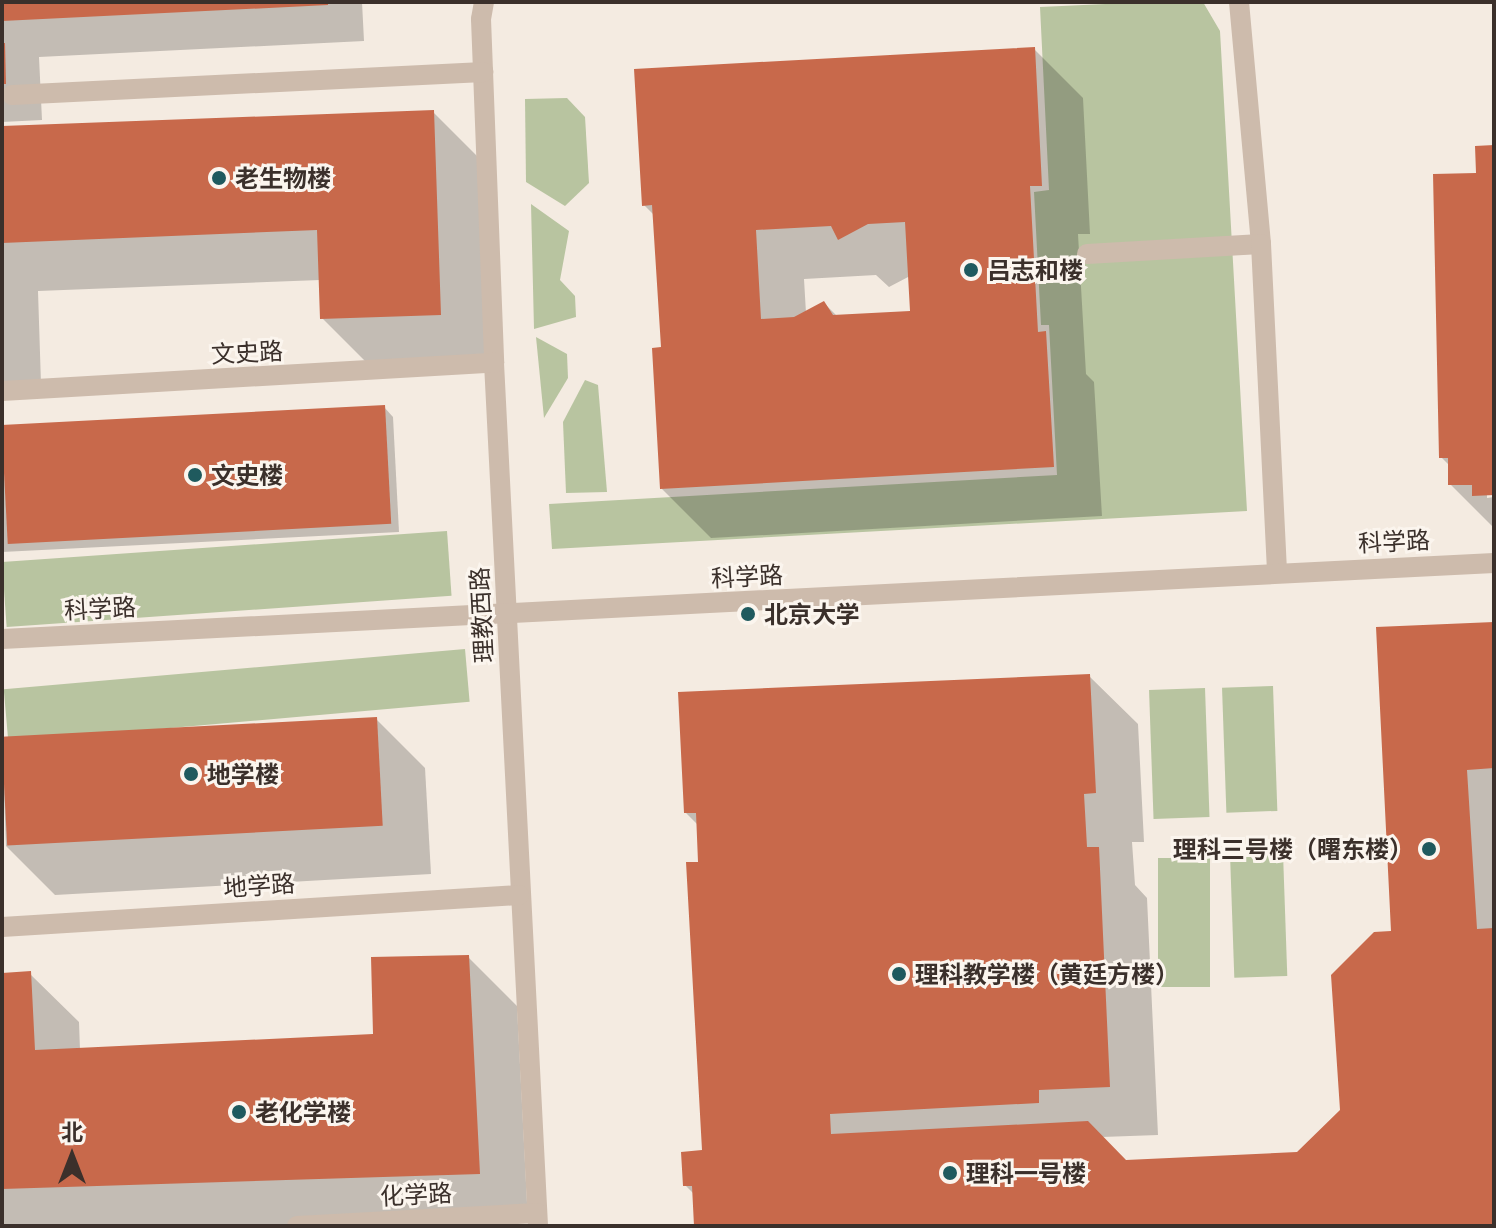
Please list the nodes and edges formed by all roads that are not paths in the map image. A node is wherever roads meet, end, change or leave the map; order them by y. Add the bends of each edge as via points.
1 (484, 2) edge
2 (1239, 2) edge
3 (483, 72) junction
4 (12, 95) dead end
5 (1261, 244) junction
6 (1087, 254) dead end
7 (494, 363) junction
8 (2, 391) edge
9 (1494, 563) edge
10 (1277, 572) junction
11 (507, 615) junction
12 (2, 639) edge
13 (519, 895) junction
14 (2, 927) edge
15 (538, 1220) edge
16 (297, 1226) edge

1 - 3 street, 理教西路
2 - 5 street
3 - 4 street
3 - 7 street, 理教西路
5 - 6 street
5 - 10 street
7 - 8 street, 文史路
7 - 11 street, 理教西路
9 - 10 street, 科学路
10 - 11 street, 科学路
11 - 12 street, 科学路
11 - 13 street, 理教西路
13 - 14 street, 地学路
13 - 15 street, 理教西路
15 - 16 street, 化学路

